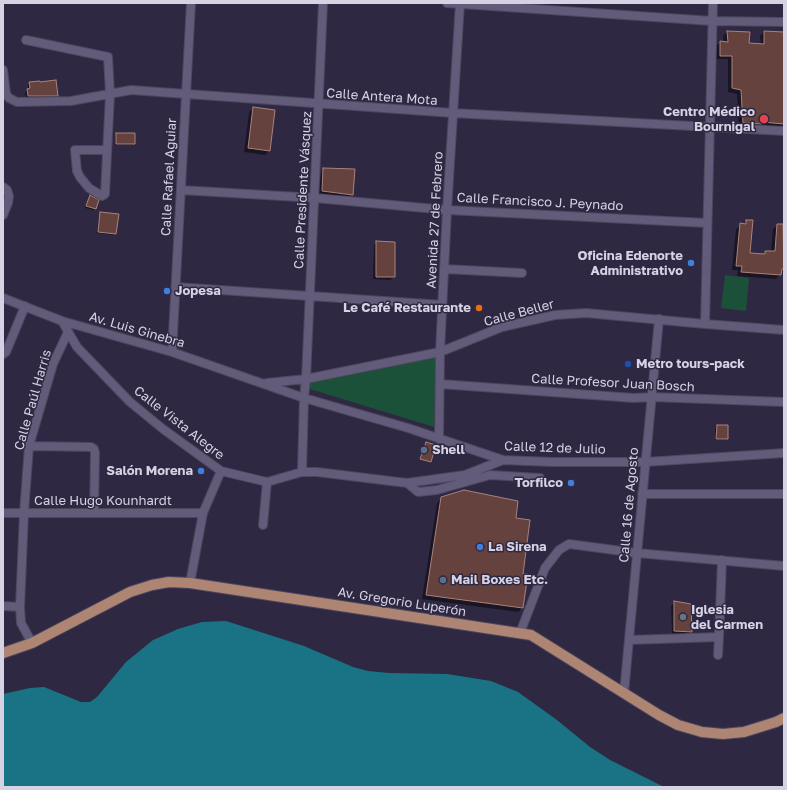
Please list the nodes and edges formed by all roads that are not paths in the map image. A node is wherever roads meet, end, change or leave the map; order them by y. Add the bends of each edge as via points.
1 (191, 3) edge
2 (323, 3) edge
3 (447, 3) edge
4 (713, 3) edge
5 (460, 4) edge
6 (712, 21) junction
7 (784, 22) edge
8 (26, 40) dead end
9 (3, 70) edge
10 (110, 94) junction
11 (186, 95) junction
12 (319, 105) junction
13 (453, 113) junction
14 (709, 127) junction
15 (784, 131) edge
16 (107, 150) junction
17 (3, 187) edge
18 (181, 190) junction
19 (315, 198) junction
20 (447, 210) junction
21 (3, 215) edge
22 (708, 223) junction
23 (444, 269) junction
24 (522, 273) dead end
25 (176, 288) junction
26 (310, 296) junction
27 (3, 298) edge
28 (443, 305) junction
29 (25, 306) junction
30 (659, 319) junction
31 (62, 321) junction
32 (705, 324) junction
33 (784, 330) edge
34 (68, 332) junction
35 (172, 352) junction
36 (440, 352) junction
37 (3, 354) edge
38 (306, 379) junction
39 (265, 383) junction
40 (440, 384) junction
41 (652, 397) junction
42 (304, 398) junction
43 (784, 402) edge
44 (439, 439) junction
45 (29, 446) junction
46 (784, 453) edge
47 (503, 460) junction
48 (645, 462) junction
49 (221, 471) junction
50 (302, 472) junction
51 (540, 478) dead end
52 (267, 482) junction
53 (407, 483) junction
54 (642, 494) junction
55 (784, 494) edge
56 (3, 513) edge
57 (24, 513) junction
58 (94, 513) junction
59 (203, 513) junction
60 (263, 525) dead end
61 (637, 553) junction
62 (722, 560) junction
63 (784, 566) edge
64 (190, 583) junction
65 (3, 606) edge
66 (20, 607) junction
67 (520, 634) junction
68 (719, 637) junction
69 (629, 640) junction
70 (32, 643) junction
71 (3, 653) edge
72 (718, 655) dead end
73 (624, 693) junction
74 (784, 718) edge

1 - 11 street, Calle Rafael Aguiar
2 - 12 street, Calle Presidente Vásquez
3 - 5 street
4 - 6 street
5 - 6 street
5 - 13 street, Avenida 27 de Febrero
6 - 7 street
6 - 14 street
8 - 10 street via 106,55 109,59
9 - 10 street, Calle Antera Mota via 6,94 17,102 71,101
10 - 11 street, Calle Antera Mota via 131,90
10 - 16 street
11 - 12 street, Calle Antera Mota
11 - 18 street, Calle Rafael Aguiar
12 - 13 street, Calle Antera Mota
12 - 19 street, Calle Presidente Vásquez
13 - 14 street, Calle Antera Mota
13 - 20 street, Avenida 27 de Febrero
14 - 15 street, Calle Antera Mota
14 - 22 street
16 - 16 street via 75,150 80,177 89,188 102,196 105,194
17 - 21 street via 9,196
18 - 19 street, Calle Francisco J. Peynado
18 - 25 street, Calle Rafael Aguiar
19 - 20 street, Calle Francisco J. Peynado
19 - 26 street, Calle Presidente Vásquez
20 - 22 street, Calle Francisco J. Peynado
20 - 23 street, Avenida 27 de Febrero
22 - 32 street
23 - 24 street
23 - 28 street, Avenida 27 de Febrero
25 - 26 street
25 - 35 street, Calle Rafael Aguiar
26 - 28 street
26 - 38 street, Calle Presidente Vásquez
27 - 29 street, Av. Luis Ginebra
28 - 36 street, Avenida 27 de Febrero
29 - 31 street, Av. Luis Ginebra
29 - 37 street
30 - 32 street, Calle Beller
30 - 36 street, Calle Beller via 586,313 555,315 502,327
30 - 41 street, Calle 16 de Agosto
31 - 34 street, Calle Vista Alegre
31 - 35 street, Av. Luis Ginebra
32 - 33 street, Calle Beller
34 - 45 street, Calle Paúl Harris via 53,364
34 - 49 street, Calle Vista Alegre via 77,347 130,402
35 - 39 street, Av. Luis Ginebra
36 - 38 street, Calle Beller
36 - 40 street, Avenida 27 de Febrero
38 - 39 street, Calle Beller
38 - 42 street, Calle Presidente Vásquez
39 - 42 street, Calle 12 de Julio
40 - 41 street, Calle Profesor Juan Bosch via 634,398
40 - 44 street, Avenida 27 de Febrero
41 - 43 street, Calle Profesor Juan Bosch
41 - 48 street, Calle 16 de Agosto
42 - 44 street, Calle 12 de Julio
42 - 50 street
44 - 47 street, Calle 12 de Julio
45 - 57 street, Calle Paúl Harris
45 - 58 street via 91,447 94,450
46 - 48 street, Calle 12 de Julio
47 - 48 street, Calle 12 de Julio
47 - 53 street, Calle Vista Alegre via 465,474
48 - 54 street, Calle 16 de Agosto
49 - 52 street, Calle Vista Alegre
49 - 59 street
50 - 52 street, Calle Vista Alegre
50 - 53 street, Calle Vista Alegre
51 - 53 street via 490,475 437,490 418,492
52 - 60 street
54 - 55 street
54 - 61 street, Calle 16 de Agosto
56 - 57 street, Calle Hugo Kounhardt
57 - 58 street, Calle Hugo Kounhardt
57 - 66 street, Calle Paúl Harris
58 - 59 street, Calle Hugo Kounhardt
59 - 64 street
61 - 62 street
61 - 67 street via 569,544 558,550 545,568
61 - 69 street, Calle 16 de Agosto
62 - 63 street
62 - 68 street
64 - 67 main road, Av. Gregorio Luperón
64 - 70 main road, Av. Gregorio Luperón via 169,582 130,592
65 - 66 street
66 - 70 street, Calle Paúl Harris via 21,623
67 - 73 main road, Av. Gregorio Luperón via 531,635
68 - 69 street
68 - 72 street
69 - 73 street, Calle 16 de Agosto
70 - 71 main road, Av. Gregorio Luperón
73 - 74 main road, Av. Gregorio Luperón via 678,726 702,732 744,732

